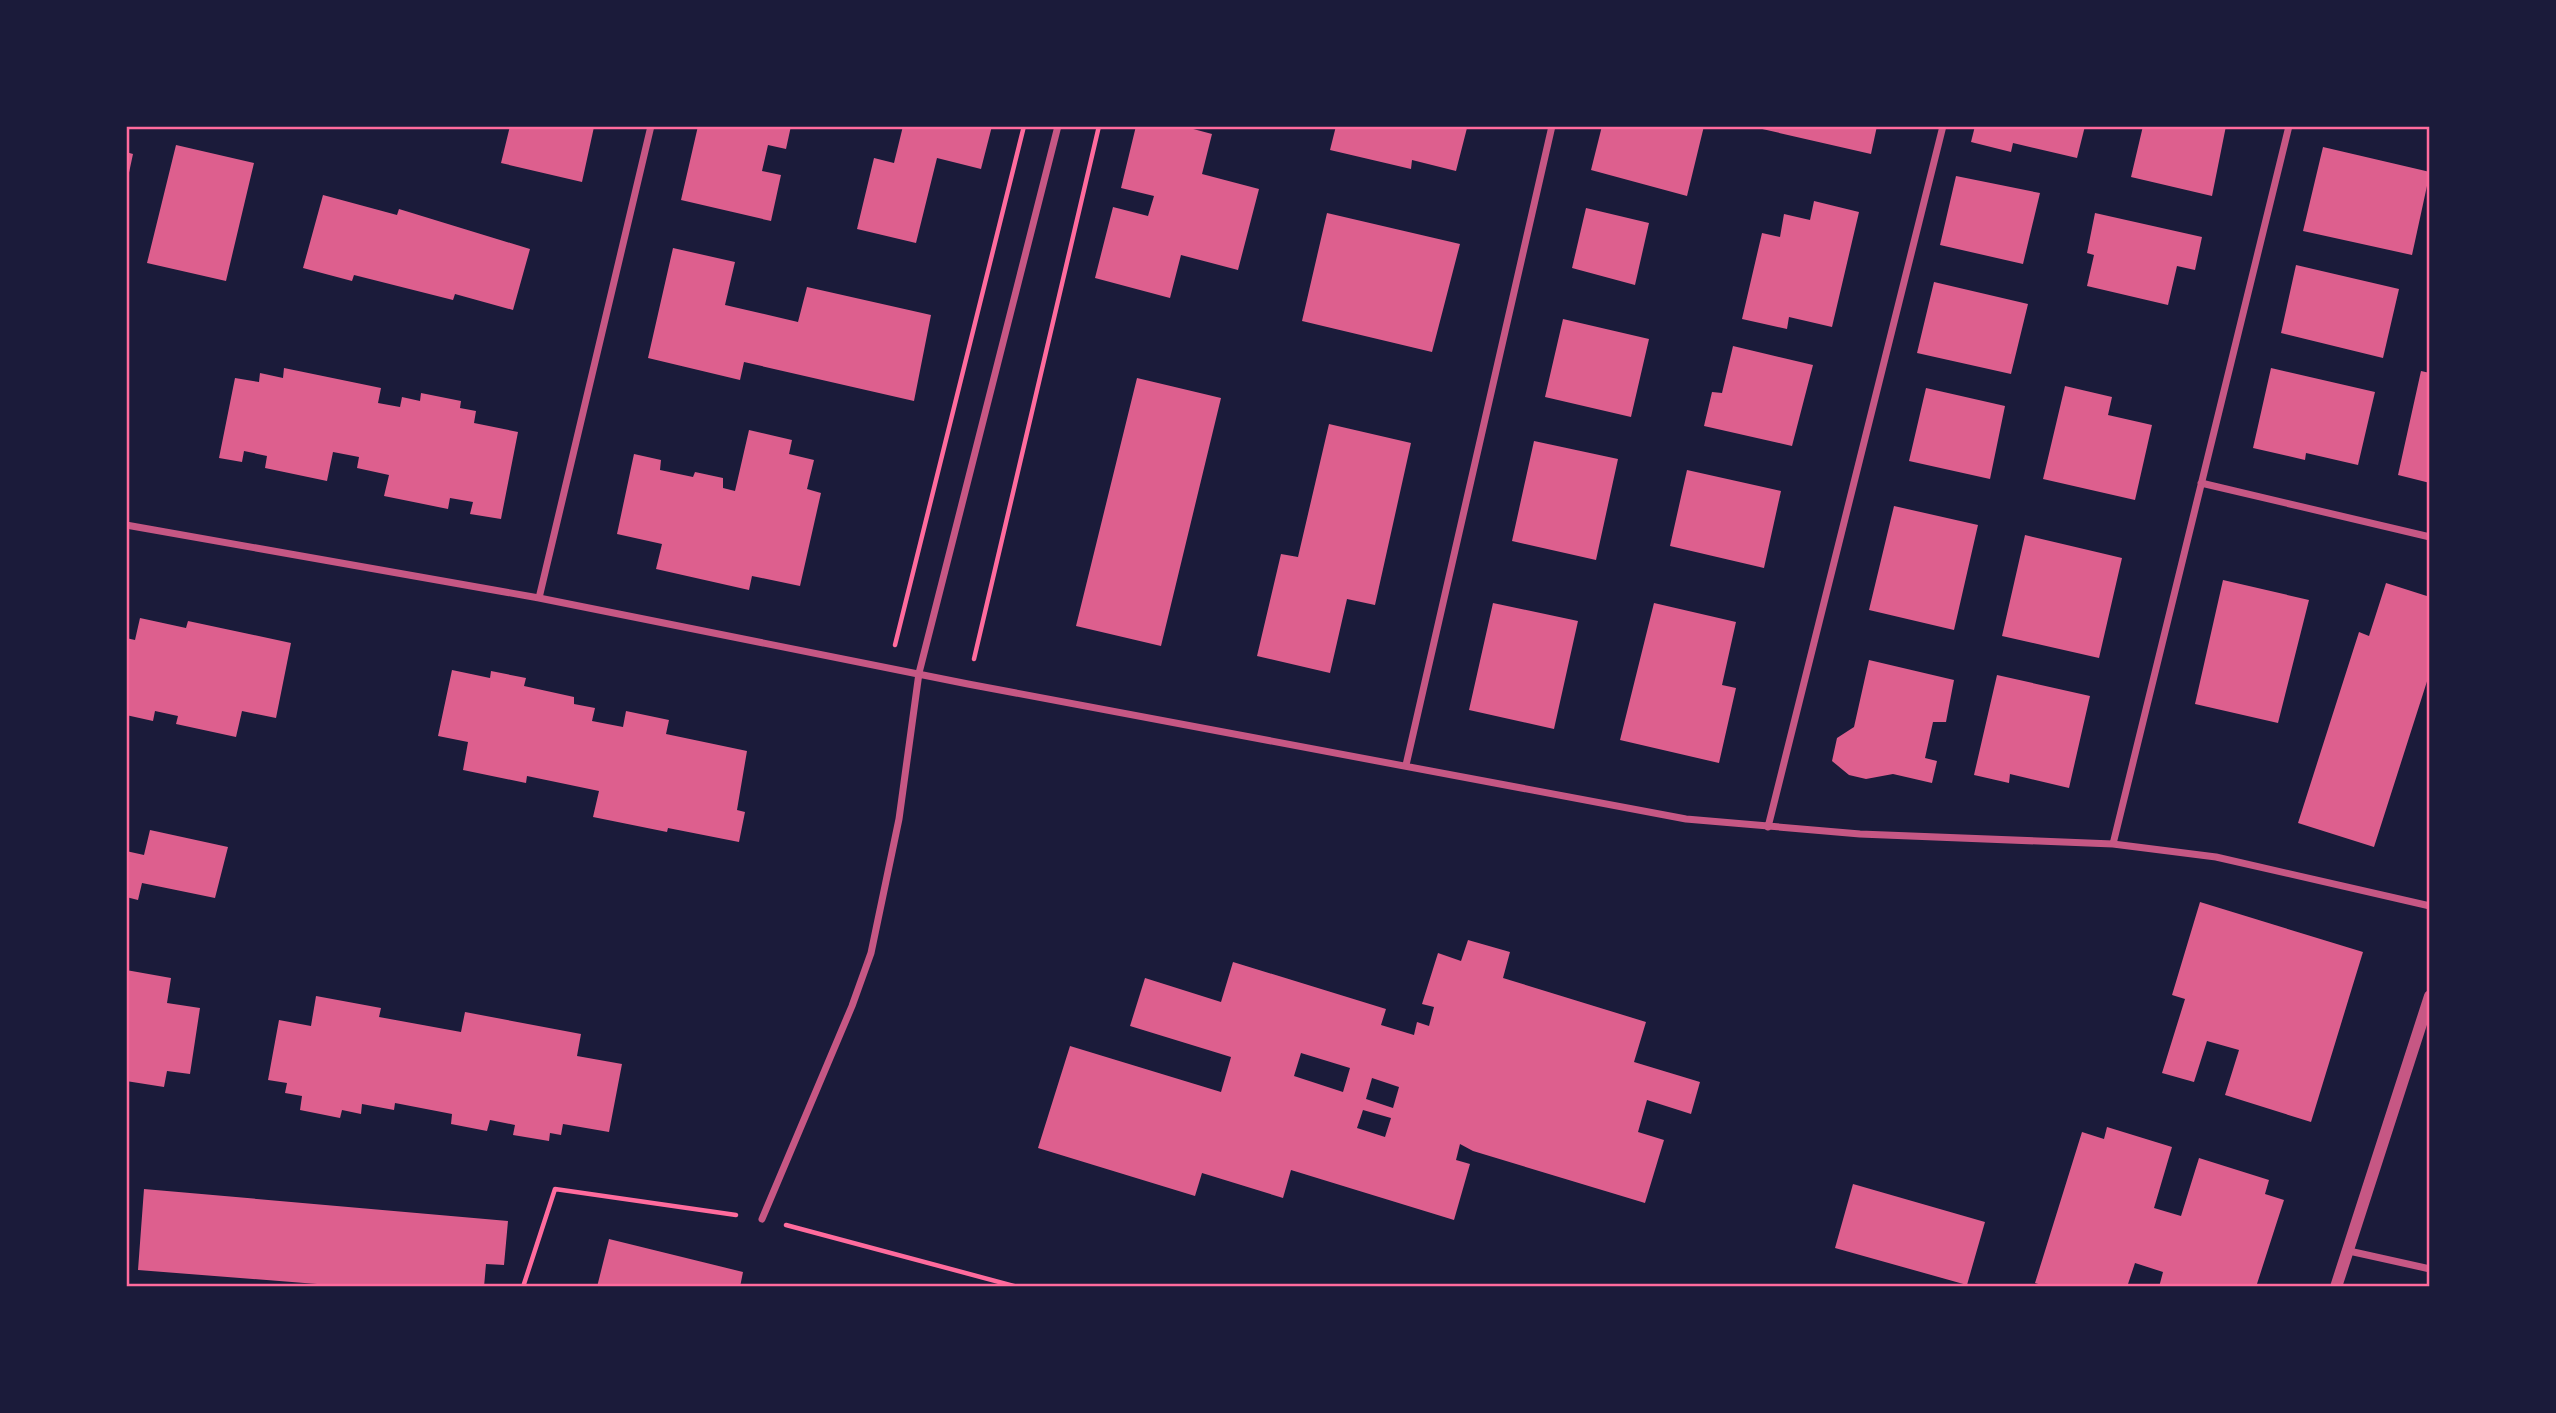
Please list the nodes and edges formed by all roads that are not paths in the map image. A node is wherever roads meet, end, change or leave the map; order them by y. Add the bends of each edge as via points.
1 (651, 126) edge
2 (1058, 126) edge
3 (1552, 126) edge
4 (1942, 126) edge
5 (2289, 126) edge
6 (2201, 483) junction
7 (126, 525) edge
8 (2430, 537) edge
9 (539, 598) junction
10 (919, 673) junction
11 (1406, 765) junction
12 (1768, 827) junction
13 (2113, 844) junction
14 (2430, 906) edge
15 (2430, 996) edge
16 (762, 1219) road end
17 (2348, 1251) junction
18 (2430, 1269) edge
19 (2336, 1287) edge

1 - 9 street
2 - 10 street
3 - 11 street
4 - 12 street
5 - 6 street
6 - 8 street
6 - 13 street
7 - 9 street
9 - 10 street
10 - 11 street
10 - 16 street via 899,819 871,953
11 - 12 street via 1686,819
12 - 13 street
13 - 14 street via 2216,857
15 - 17 street
17 - 18 street
17 - 19 street

